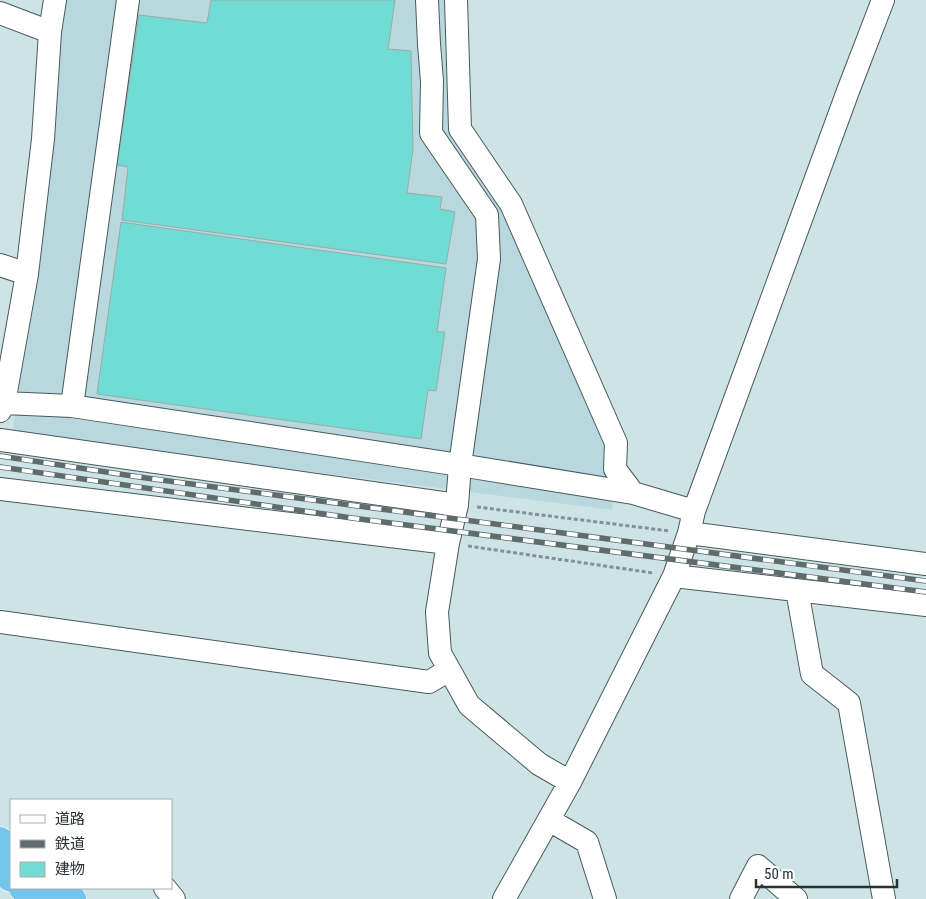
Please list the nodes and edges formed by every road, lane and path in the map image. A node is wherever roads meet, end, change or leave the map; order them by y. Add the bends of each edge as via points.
1 (55, 0) edge
2 (128, 0) edge
3 (427, 0) edge
4 (456, 0) edge
5 (883, 0) edge
6 (0, 14) edge
7 (50, 32) junction
8 (0, 265) edge
9 (27, 274) junction
10 (72, 406) junction
11 (2, 407) edge
12 (0, 440) edge
13 (460, 465) junction
14 (0, 489) edge
15 (633, 493) junction
16 (457, 505) junction
17 (694, 511) junction
18 (689, 533) junction
19 (448, 543) junction
20 (926, 564) edge
21 (674, 576) junction
22 (797, 590) junction
23 (926, 605) edge
24 (0, 622) edge
25 (449, 670) junction
26 (570, 782) junction
27 (549, 820) junction
28 (0, 841) edge
29 (10, 849) edge
30 (0, 868) edge
31 (10, 877) edge
32 (24, 889) edge
33 (59, 889) edge
34 (166, 889) edge
35 (36, 899) edge
36 (72, 899) edge
37 (174, 899) edge
38 (504, 899) edge
39 (605, 899) edge
40 (741, 899) edge
41 (796, 899) edge
42 (884, 899) edge

1 - 7 street
2 - 10 street
3 - 13 street via 432,82 431,133 486,216 489,260
4 - 15 street via 460,129 511,204 616,443 615,469
5 - 17 street
6 - 7 street
7 - 9 street via 43,139
8 - 9 street
9 - 11 street
10 - 11 street
10 - 13 street
12 - 16 street
13 - 15 street
13 - 16 street
14 - 19 street
15 - 17 street
16 - 18 path
16 - 19 street
17 - 18 street
18 - 20 street
18 - 21 street
19 - 21 path
19 - 25 street via 437,612 440,653
21 - 22 street
21 - 26 street
22 - 23 street
22 - 42 street via 812,674 849,704
24 - 25 street via 429,682
25 - 26 street via 469,705 540,764
26 - 27 street
27 - 38 street
27 - 39 street via 586,842
28 - 29 highway
30 - 31 highway
32 - 35 highway
33 - 36 highway
34 - 37 street
40 - 41 street via 758,866

